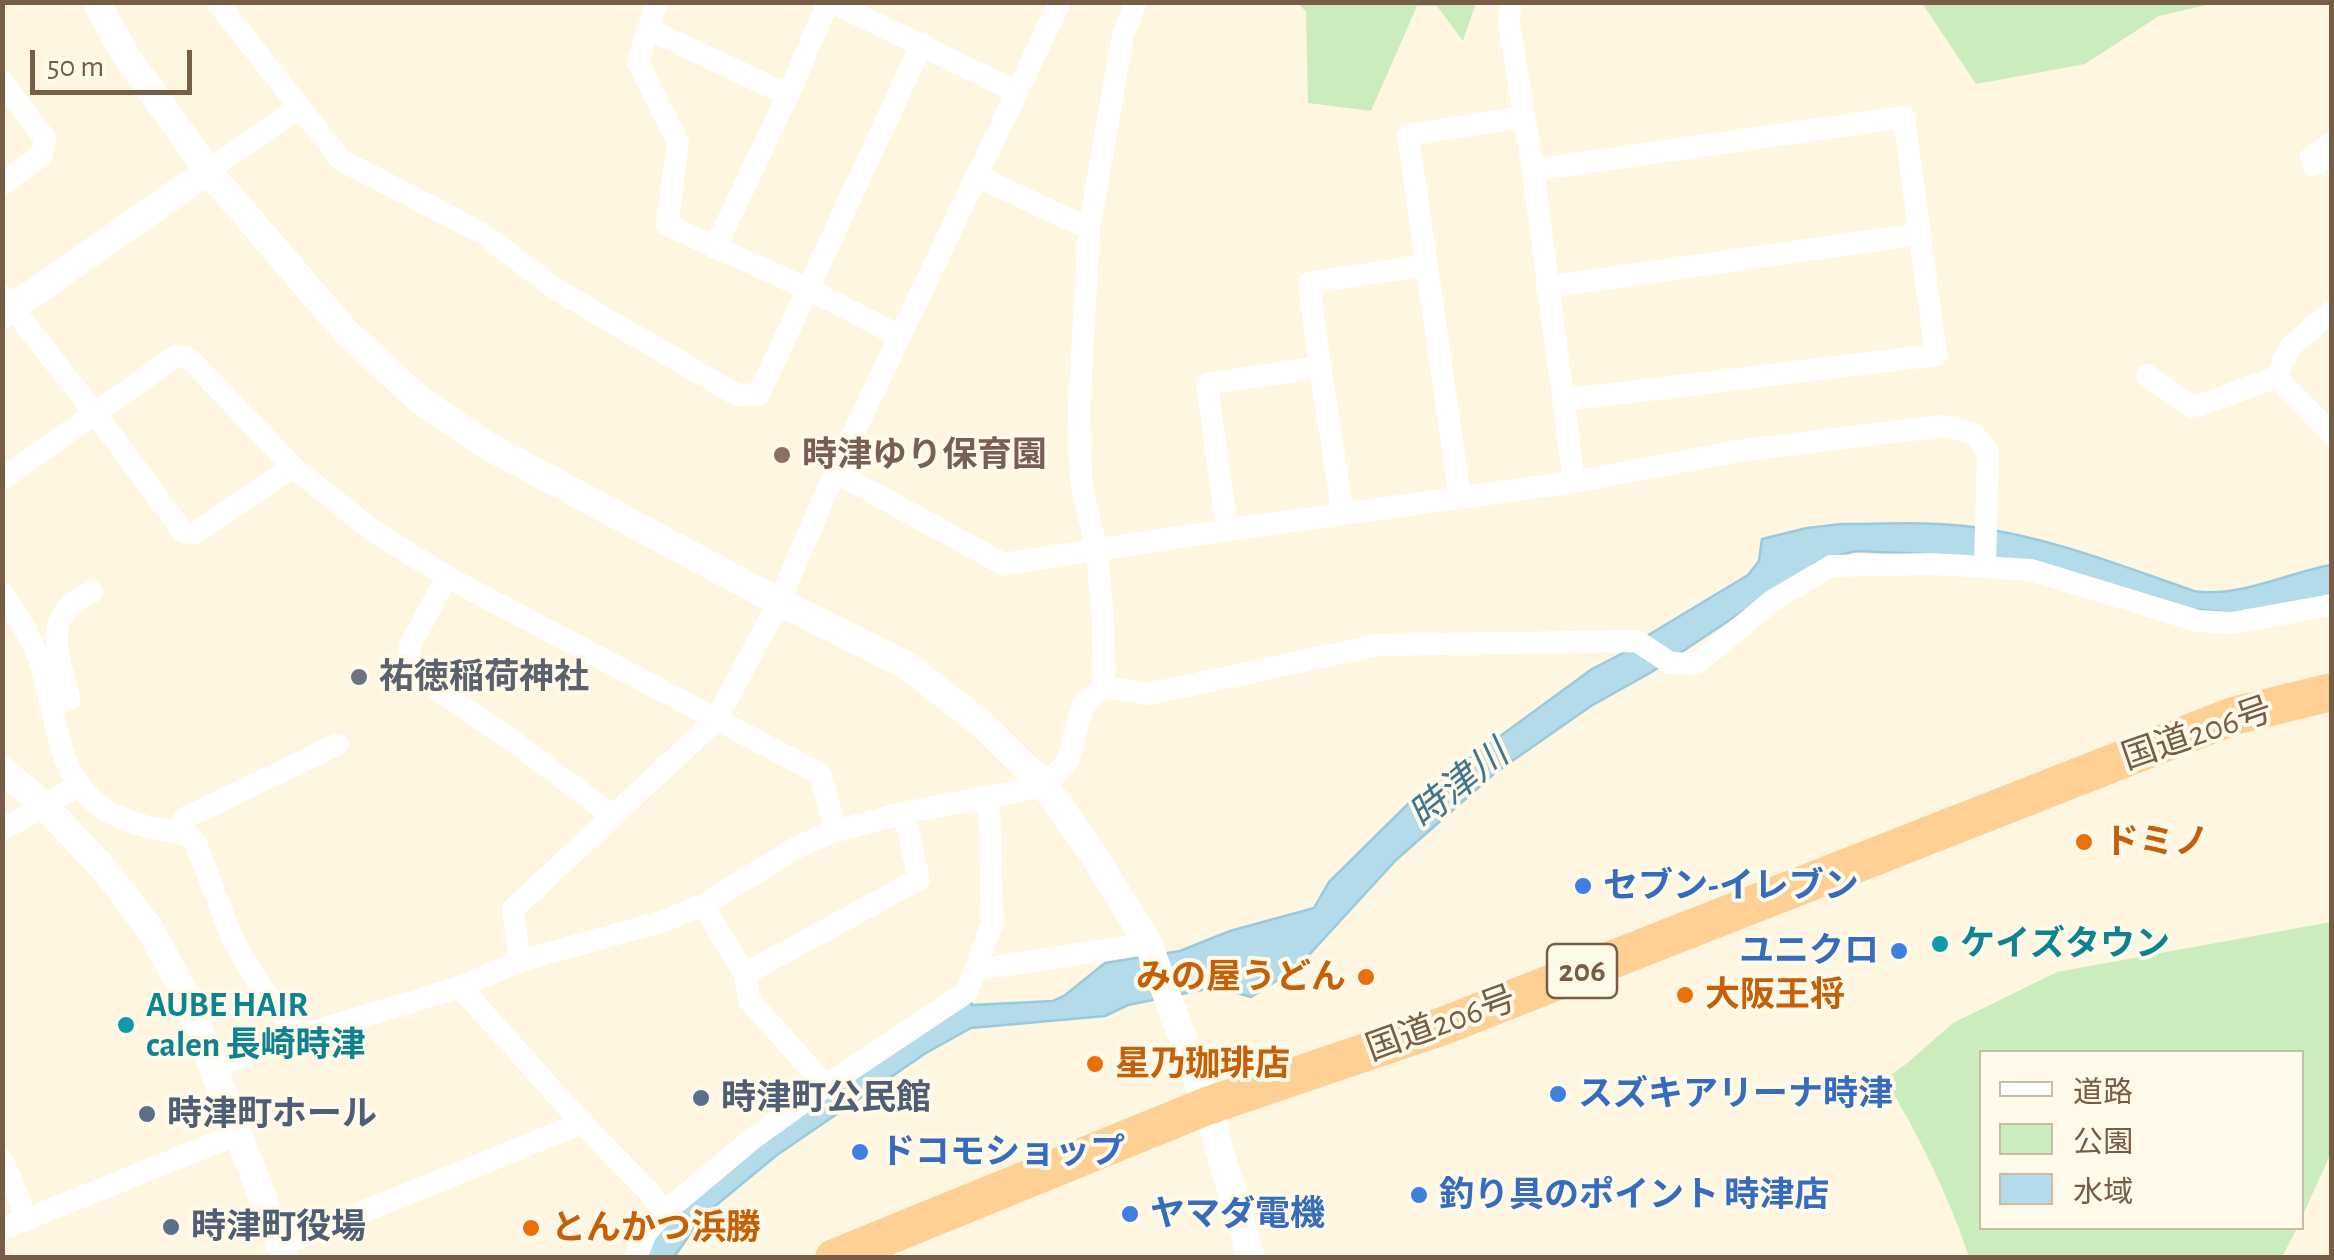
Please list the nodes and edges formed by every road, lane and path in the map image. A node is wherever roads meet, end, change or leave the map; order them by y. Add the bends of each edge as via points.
1 (96, 2) edge
2 (217, 2) edge
3 (658, 2) edge
4 (830, 2) edge
5 (1060, 2) edge
6 (1136, 2) edge
7 (1510, 2) edge
8 (648, 29) junction
9 (922, 44) junction
10 (2, 81) edge
11 (1017, 92) junction
12 (788, 94) junction
13 (299, 107) junction
14 (1523, 118) junction
15 (2332, 143) edge
16 (2332, 158) edge
17 (1532, 170) junction
18 (208, 171) junction
19 (977, 176) junction
20 (2, 184) edge
21 (1089, 229) junction
22 (1920, 234) junction
23 (716, 248) junction
24 (1427, 266) junction
25 (1547, 287) junction
26 (808, 289) junction
27 (6, 306) edge
28 (2332, 311) edge
29 (900, 336) junction
30 (1320, 367) junction
31 (2147, 375) dead end
32 (2276, 377) junction
33 (1564, 400) junction
34 (95, 413) junction
35 (2332, 434) edge
36 (292, 467) junction
37 (835, 472) junction
38 (2, 479) edge
39 (1574, 482) junction
40 (1460, 498) junction
41 (1343, 514) junction
42 (1227, 530) junction
43 (1097, 551) junction
44 (1986, 564) junction
45 (447, 576) junction
46 (92, 592) dead end
47 (2, 593) edge
48 (779, 602) junction
49 (2332, 605) edge
50 (1104, 687) junction
51 (2332, 692) edge
52 (51, 705) junction
53 (716, 720) junction
54 (338, 744) dead end
55 (2, 770) edge
56 (78, 784) junction
57 (1046, 786) junction
58 (989, 798) junction
59 (44, 805) junction
60 (904, 813) junction
61 (613, 816) junction
62 (2, 830) edge
63 (178, 831) junction
64 (836, 831) junction
65 (703, 905) junction
66 (1148, 943) junction
67 (520, 961) junction
68 (976, 970) junction
69 (744, 974) junction
70 (460, 987) junction
71 (300, 1036) junction
72 (214, 1068) junction
73 (826, 1086) junction
74 (1207, 1106) junction
75 (582, 1123) junction
76 (238, 1134) junction
77 (2, 1159) edge
78 (664, 1213) junction
79 (28, 1219) junction
80 (2, 1229) edge
81 (283, 1251) edge
82 (636, 1258) edge
83 (834, 1258) edge
84 (1251, 1258) edge

1 - 18 street via 124,54
2 - 13 street
3 - 8 street
4 - 9 street
4 - 12 street
5 - 11 street
6 - 21 street via 1124,34
7 - 14 street
8 - 12 street
8 - 23 street via 638,62 678,143 667,225
9 - 11 street
9 - 26 street
10 - 20 street via 45,139 42,155
11 - 19 street
12 - 23 street
13 - 18 street
13 - 26 street via 341,160 482,233 557,290 736,395 758,394
14 - 17 street
14 - 24 street via 1408,134
15 - 16 street via 2311,158 2312,165
17 - 22 street via 1904,118
17 - 25 street
18 - 27 street
18 - 48 street via 346,332 420,400 486,445
19 - 21 street
19 - 29 street
21 - 43 street via 1081,484
22 - 25 street
22 - 33 street via 1936,355
23 - 26 street
24 - 30 street via 1310,283
24 - 40 street
25 - 33 street
26 - 29 street
27 - 34 street
28 - 32 street via 2290,348
29 - 37 street
30 - 41 street
30 - 42 street via 1207,384
31 - 32 street via 2194,408
32 - 35 street
33 - 39 street
34 - 36 street via 176,356 190,359
34 - 36 street via 182,532 195,533
34 - 38 street
36 - 45 street via 372,530
37 - 43 street via 1003,564
37 - 48 street
39 - 40 street
39 - 44 street via 1744,450 1944,426 1974,432 1988,452
40 - 41 street
41 - 42 street
42 - 43 street
43 - 50 street
44 - 49 street via 2031,570 2198,621 2232,623
44 - 50 street via 1831,566 1772,602 1696,664 1670,663 1637,642 1378,645 1149,694
45 - 53 street
45 - 61 street via 410,645 410,661 427,682
46 - 52 street via 66,606 59,622 70,699
47 - 52 street via 30,638
48 - 53 street
48 - 57 street via 906,666 983,725
50 - 57 street via 1082,704 1068,761
51 - 74 highway, 国道206号 / 206 via 2233,716 1444,1026
52 - 56 street
53 - 61 street
53 - 64 street via 820,774
54 - 63 street via 185,818
55 - 59 street
56 - 59 street
56 - 63 street via 106,810
57 - 58 street
57 - 66 street
58 - 60 street
58 - 68 street via 992,924
59 - 62 street
59 - 72 street via 150,929 188,998
60 - 64 street
60 - 69 street via 919,879
61 - 67 street via 513,909
63 - 71 street via 195,842 232,938
64 - 65 street
65 - 67 street
65 - 69 street
66 - 68 street
66 - 74 street
67 - 70 street
68 - 73 street via 967,992
69 - 73 street via 750,1000
70 - 71 street
70 - 75 street
71 - 72 street
72 - 76 street
73 - 78 street
74 - 83 highway, 国道206号 / 206
74 - 84 street
75 - 78 street
75 - 81 street
76 - 79 street
76 - 81 street
77 - 79 street
78 - 82 street
79 - 80 street

